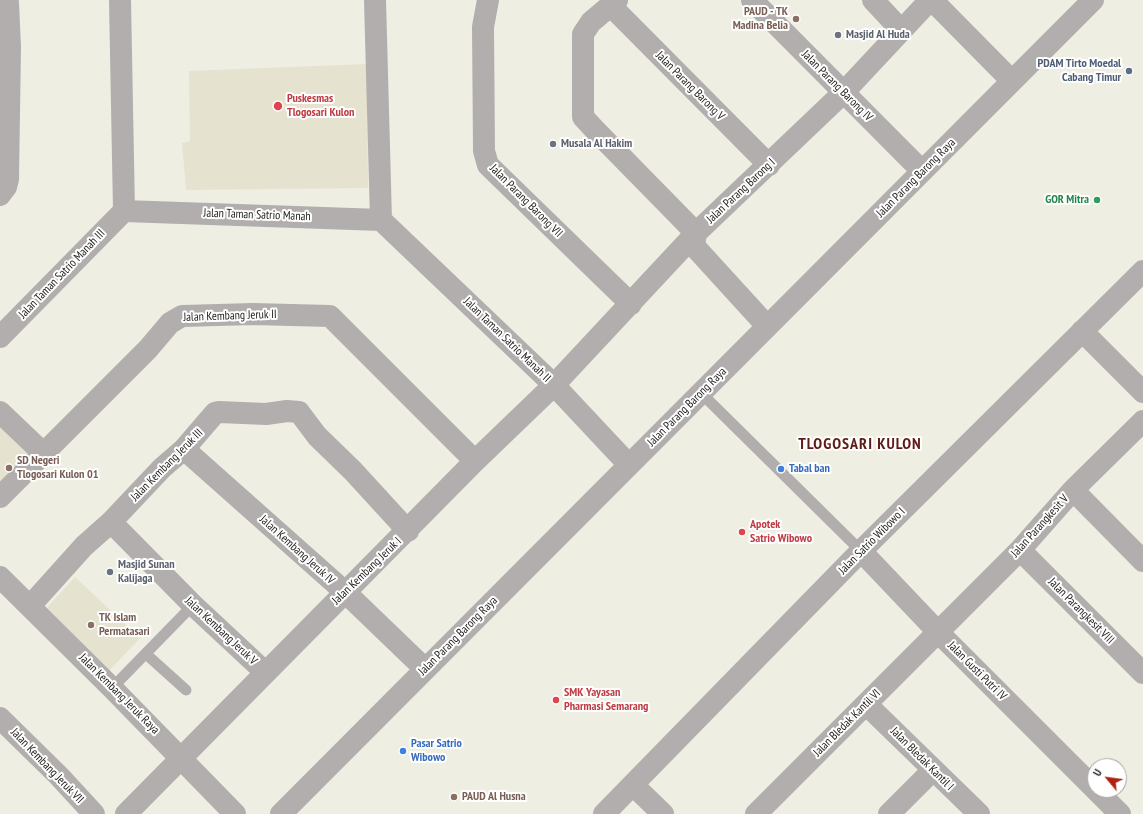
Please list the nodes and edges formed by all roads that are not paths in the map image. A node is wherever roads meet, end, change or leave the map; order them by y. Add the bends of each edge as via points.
1 (6, 0) edge
2 (120, 0) edge
3 (375, 0) edge
4 (488, 0) edge
5 (752, 0) edge
6 (873, 0) edge
7 (931, 0) edge
8 (1092, 0) edge
9 (614, 3) edge
10 (901, 30) junction
11 (1011, 80) junction
12 (843, 94) junction
13 (769, 165) junction
14 (922, 172) junction
15 (0, 195) edge
16 (124, 211) junction
17 (381, 220) junction
18 (696, 233) junction
19 (1143, 271) edge
20 (631, 304) junction
21 (767, 326) junction
22 (1082, 331) junction
23 (0, 337) edge
24 (554, 386) junction
25 (1143, 392) edge
26 (700, 393) junction
27 (0, 412) edge
28 (1139, 432) edge
29 (184, 449) junction
30 (44, 454) junction
31 (475, 461) junction
32 (629, 465) junction
33 (1073, 490) junction
34 (0, 497) edge
35 (111, 522) junction
36 (408, 531) junction
37 (1020, 550) junction
38 (861, 551) junction
39 (1143, 561) edge
40 (0, 577) edge
41 (345, 592) junction
42 (193, 605) junction
43 (30, 606) junction
44 (937, 631) junction
45 (146, 654) junction
46 (425, 669) junction
47 (265, 672) junction
48 (1143, 673) edge
49 (112, 688) junction
50 (186, 690) dead end
51 (866, 704) junction
52 (0, 718) edge
53 (183, 758) junction
54 (933, 770) junction
55 (1087, 782) edge
56 (633, 785) junction
57 (1103, 798) edge
58 (94, 814) edge
59 (126, 814) edge
60 (235, 814) edge
61 (281, 814) edge
62 (604, 814) edge
63 (663, 814) edge
64 (756, 814) edge
65 (889, 814) edge
66 (979, 814) edge
67 (1120, 814) edge

1 - 15 street via 10,47 8,179
2 - 16 street
3 - 17 street
4 - 20 street, Jalan Parang Barong VII via 483,27 484,151 488,165
5 - 12 street, Jalan Parang Barong IV
6 - 10 street
7 - 10 street, Jalan Parang Barong I
7 - 11 street
8 - 11 street, Jalan Parang Barong Raya
9 - 13 street, Jalan Parang Barong V
9 - 18 street via 591,22 583,34 583,116
10 - 12 street, Jalan Parang Barong I
11 - 14 street, Jalan Parang Barong Raya
12 - 13 street, Jalan Parang Barong I
12 - 14 street, Jalan Parang Barong IV
13 - 18 street, Jalan Parang Barong I
14 - 21 street, Jalan Parang Barong Raya
16 - 17 street, Jalan Taman Satrio Manah
16 - 23 street, Jalan Taman Satrio Manah III
17 - 24 street, Jalan Taman Satrio Manah II
18 - 20 street, Jalan Parang Barong I
18 - 21 street via 694,246
19 - 22 street, Jalan Satrio Wibowo I
20 - 24 street, Jalan Parang Barong I
21 - 26 street, Jalan Parang Barong Raya
22 - 25 street
22 - 38 street, Jalan Satrio Wibowo I
24 - 31 street, Jalan Kembang Jeruk I
24 - 32 street, Jalan Taman Satrio Manah II
26 - 32 street, Jalan Parang Barong Raya
26 - 38 lane
27 - 30 street
28 - 33 street, Jalan Parangkesit V
29 - 35 street, Jalan Kembang Jeruk III via 162,468
29 - 36 street, Jalan Kembang Jeruk III via 219,412 299,412 317,436
29 - 41 street, Jalan Kembang Jeruk IV
30 - 31 street, Jalan Kembang Jeruk II via 148,349 175,318 300,314 330,316
30 - 34 street, Jalan Kembang Jeruk II
31 - 36 street, Jalan Kembang Jeruk I
32 - 46 street, Jalan Parang Barong Raya
33 - 37 street, Jalan Parangkesit V
33 - 39 street
35 - 42 street, Jalan Kembang Jeruk V
35 - 43 street, Jalan Kembang Jeruk III via 84,546
36 - 41 street, Jalan Kembang Jeruk I
37 - 44 street, Jalan Parangkesit V
37 - 48 street, Jalan Parangkesit VIII
38 - 44 street, Jalan Gusti Putri IV
38 - 56 street, Jalan Satrio Wibowo I
40 - 43 street, Jalan Kembang Jeruk Raya
41 - 46 street, Jalan Kembang Jeruk IV
41 - 47 street, Jalan Kembang Jeruk I
42 - 45 lane
42 - 47 street, Jalan Kembang Jeruk V
43 - 49 street, Jalan Kembang Jeruk Raya
44 - 51 street, Jalan Bledak Kantil VI
44 - 55 street, Jalan Gusti Putri IV
45 - 49 lane
45 - 50 lane
46 - 61 street, Jalan Parang Barong Raya
47 - 53 street, Jalan Kembang Jeruk I
49 - 53 street, Jalan Kembang Jeruk Raya
51 - 54 street, Jalan Bledak Kantil I
51 - 64 street, Jalan Bledak Kantil VI
52 - 58 street, Jalan Kembang Jeruk VII
53 - 59 street, Jalan Kembang Jeruk I
53 - 60 street, Jalan Kembang Jeruk Raya
54 - 65 street
54 - 66 street, Jalan Bledak Kantil I
56 - 62 street, Jalan Satrio Wibowo I
56 - 63 street
57 - 67 street, Jalan Gusti Putri IV

